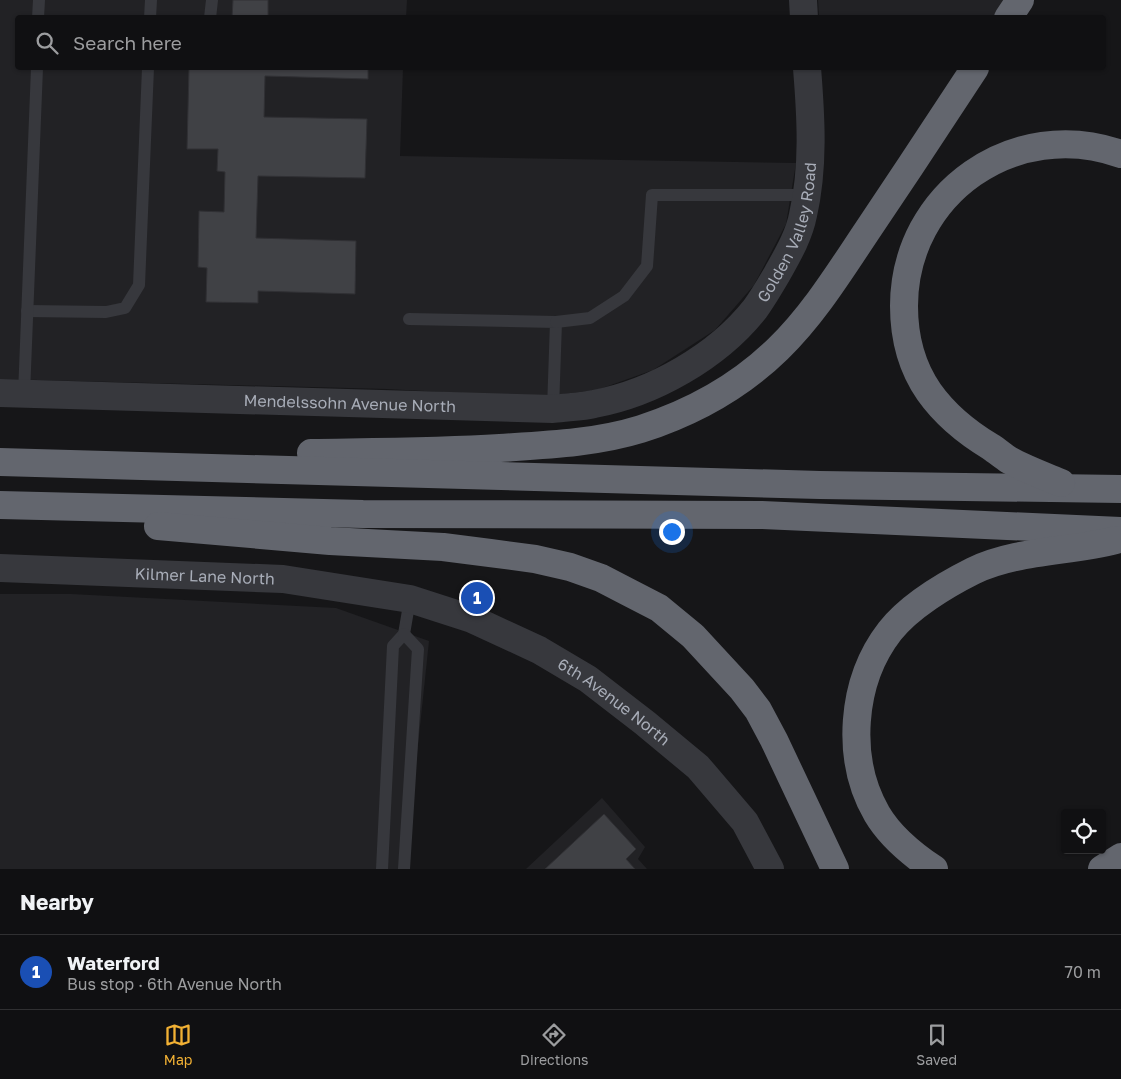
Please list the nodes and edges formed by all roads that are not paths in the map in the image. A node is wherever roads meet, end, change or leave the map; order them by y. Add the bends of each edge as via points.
1 (39, 0) edge
2 (151, 0) edge
3 (212, 0) edge
4 (803, 0) edge
5 (1020, 0) edge
6 (38, 15) edge
7 (150, 15) edge
8 (210, 15) edge
9 (804, 15) edge
10 (1010, 15) edge
11 (37, 70) edge
12 (148, 70) edge
13 (808, 70) edge
14 (975, 70) edge
15 (1121, 154) edge
16 (807, 194) junction
17 (27, 311) junction
18 (409, 319) dead end
19 (556, 322) junction
20 (691, 366) joint
21 (12, 393) edge
22 (553, 408) junction
23 (0, 462) edge
24 (168, 468) junction
25 (1072, 488) junction
26 (1121, 489) edge
27 (0, 504) edge
28 (0, 510) edge
29 (1121, 531) edge
30 (1121, 539) edge
31 (0, 568) edge
32 (410, 599) junction
33 (404, 634) junction
34 (1121, 857) edge
35 (382, 869) edge
36 (404, 869) edge
37 (770, 869) edge
38 (835, 869) edge
39 (934, 869) edge
40 (1102, 869) edge

1 - 6 lane
2 - 7 lane
3 - 8 lane
4 - 9 street
5 - 10 highway
11 - 17 lane
12 - 17 lane via 139,285 132,299 125,308 106,312
13 - 16 street, Golden Valley Road via 811,130
14 - 24 highway via 812,311 757,368 713,398 639,430 598,439 435,452 254,453
15 - 25 highway via 1089,145 1050,144 1015,152 981,168 952,190 928,220 917,240 906,279 904,320 907,342 920,376 937,403 965,430 1009,460
16 - 19 lane via 652,195 647,266 624,296 590,318
16 - 20 street, Golden Valley Road via 794,240 754,310
17 - 21 lane
18 - 19 lane
19 - 22 lane
20 - 22 street, Mendelssohn Avenue North via 649,387 609,401
21 - 22 street, Mendelssohn Avenue North
23 - 24 highway
24 - 25 highway via 950,488
25 - 26 highway
27 - 29 highway via 363,514 762,515
28 - 38 highway via 272,536 443,547 535,559 601,578 659,608 693,636 742,688 774,740
30 - 39 highway via 1001,561 974,571 904,616 882,643 866,676 858,712 857,747 862,781 878,815 900,841
31 - 32 street, Kilmer Lane North via 283,579
32 - 33 lane
32 - 37 street, 6th Avenue North via 472,619 539,650 588,680 698,767 745,822
33 - 35 lane via 393,646
33 - 36 lane via 418,648
34 - 40 highway

